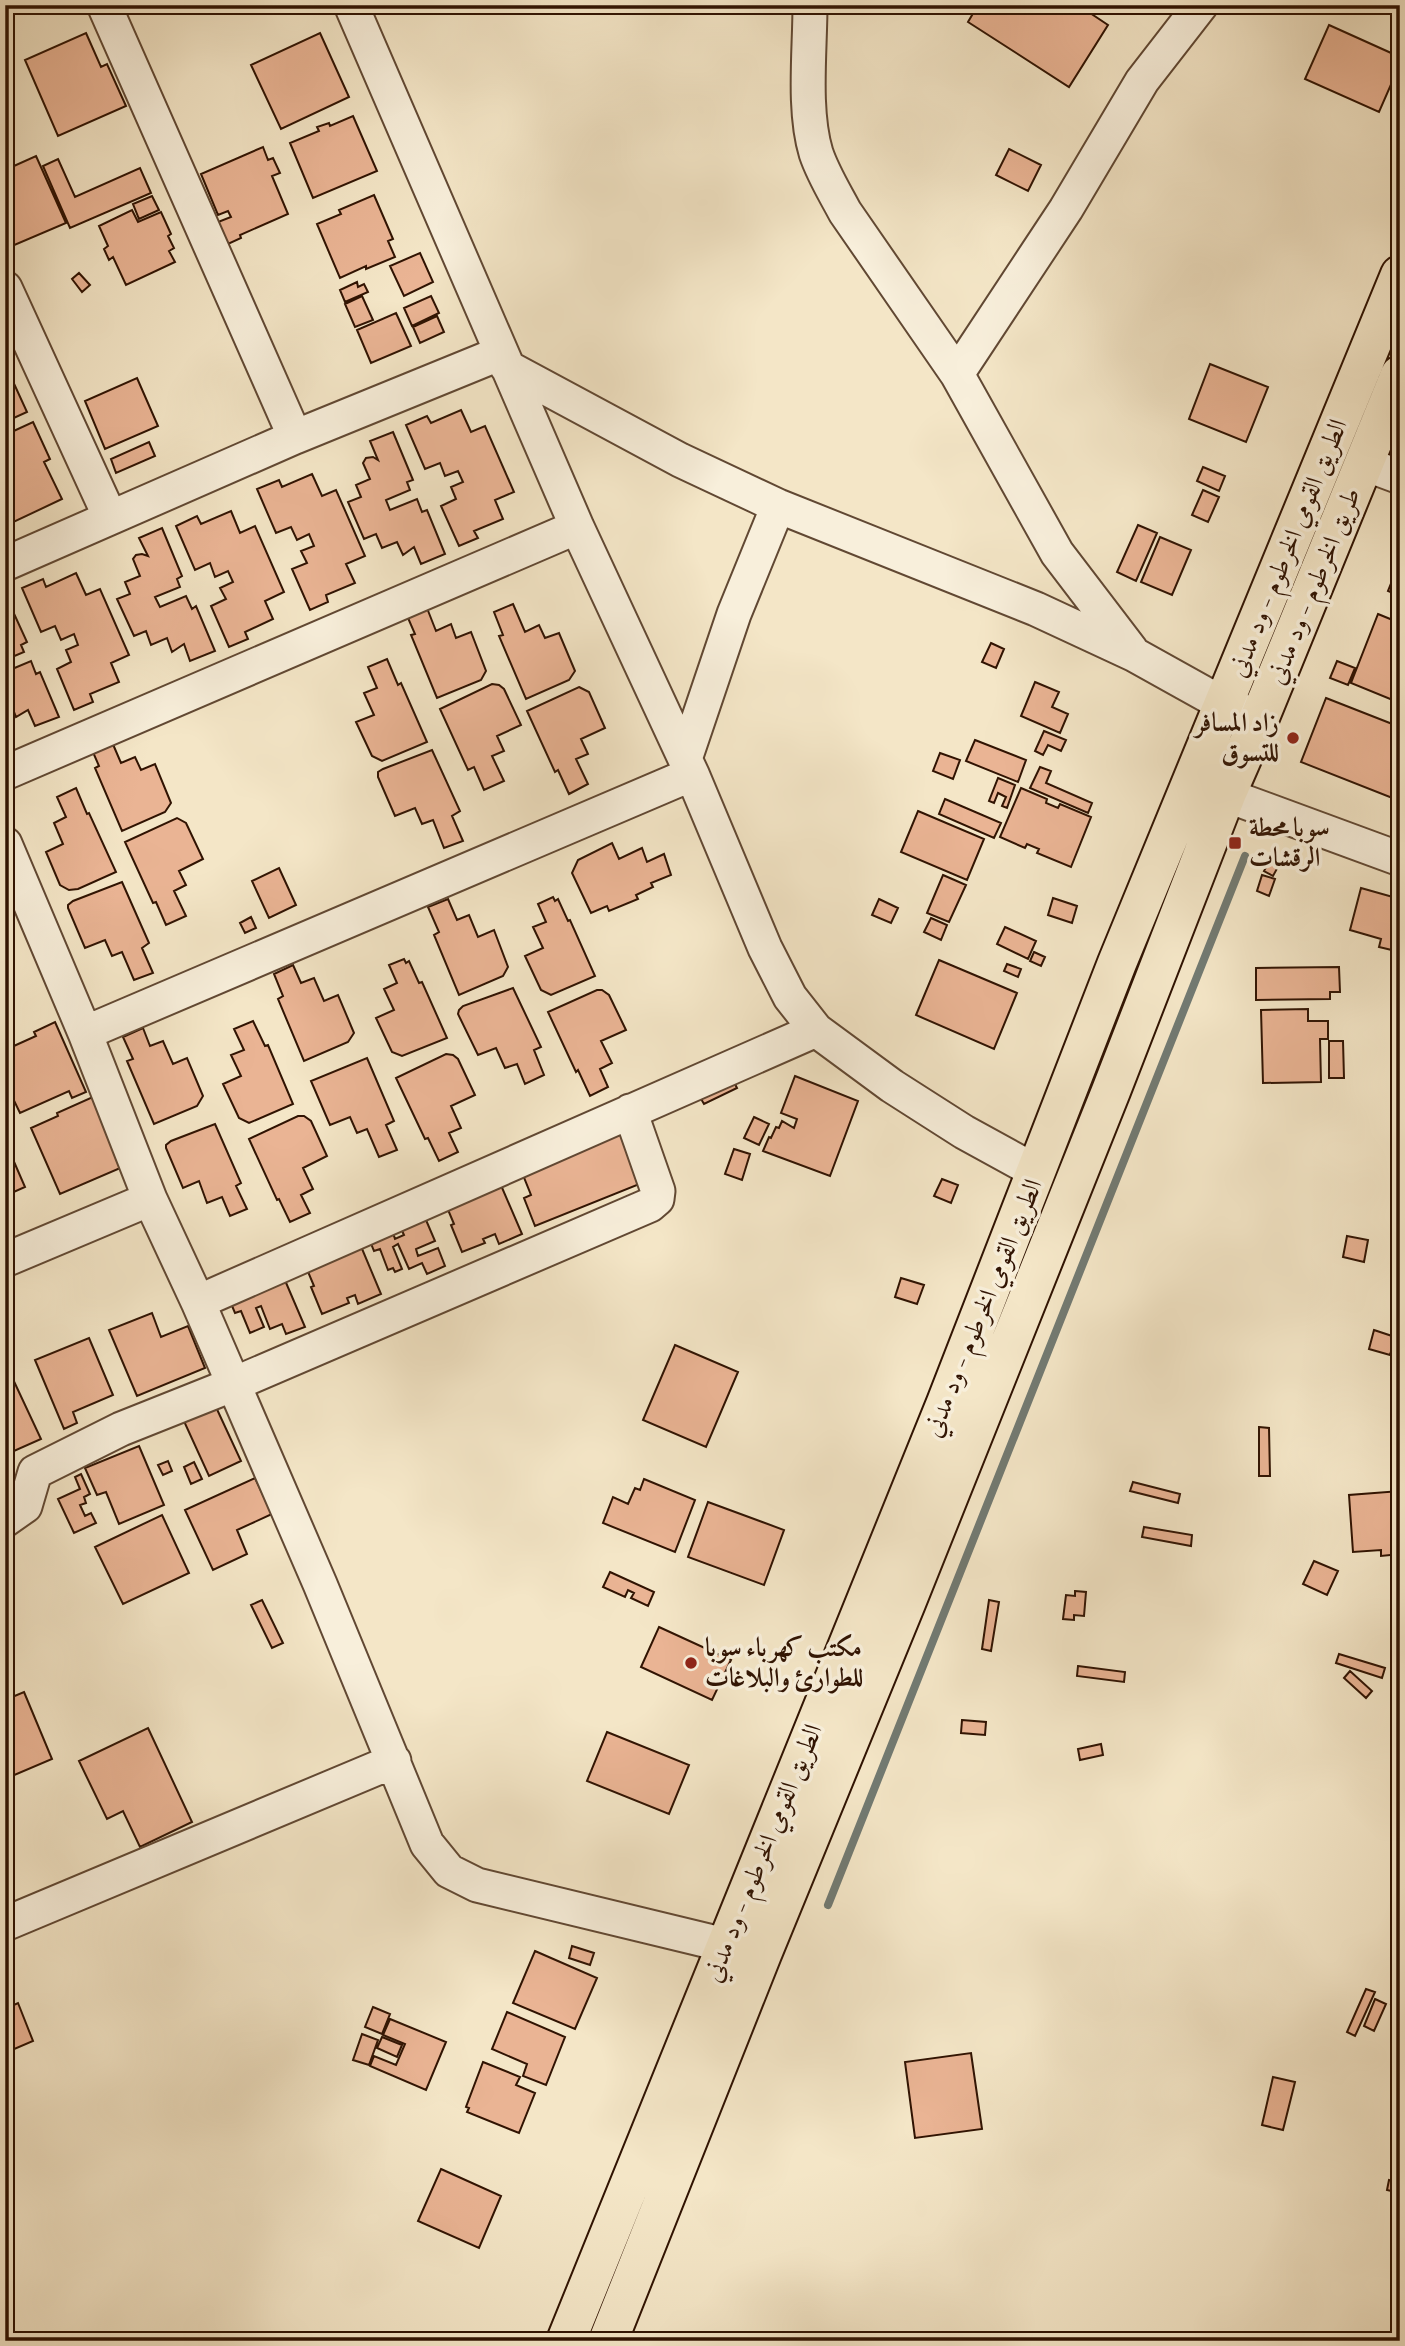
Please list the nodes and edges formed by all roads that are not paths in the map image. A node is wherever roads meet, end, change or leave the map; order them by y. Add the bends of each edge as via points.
1 (104, 5) edge
2 (351, 5) edge
3 (810, 5) edge
4 (1201, 5) edge
5 (1400, 275) edge
6 (5, 288) edge
7 (504, 360) junction
8 (957, 374) junction
9 (1400, 375) edge
10 (295, 437) junction
11 (1365, 464) junction
12 (1400, 477) edge
13 (778, 506) junction
14 (110, 517) junction
15 (577, 527) junction
16 (5, 564) edge
17 (1135, 655) junction
18 (1223, 704) junction
19 (1260, 717) junction
20 (689, 767) junction
21 (5, 773) edge
22 (1192, 778) junction
23 (1226, 794) junction
24 (5, 844) edge
25 (1400, 859) edge
26 (816, 1030) junction
27 (85, 1033) junction
28 (630, 1111) junction
29 (1037, 1172) junction
30 (150, 1199) junction
31 (5, 1260) edge
32 (198, 1302) junction
33 (234, 1384) junction
34 (5, 1520) edge
35 (394, 1761) junction
36 (5, 1924) edge
37 (725, 1945) junction
38 (566, 2341) edge
39 (608, 2341) edge

1 - 10 street
2 - 7 street
3 - 8 street via 810,110 816,152 845,212
4 - 8 street via 1142,81 1066,209
5 - 18 highway, الطريق القومي الخرطوم - ود مدني
6 - 14 street
7 - 10 street
7 - 13 street via 680,460
7 - 15 street
8 - 17 street via 1057,553
9 - 11 highway, طريق الخرطوم - ود مدني
10 - 14 street
11 - 12 street
11 - 19 highway, طريق الخرطوم - ود مدني
13 - 17 street via 1036,609
13 - 20 street via 739,602
14 - 16 street
15 - 20 street
15 - 21 street
17 - 18 street
18 - 19 street
18 - 22 highway, الطريق القومي الخرطوم - ود مدني
19 - 23 highway, طريق الخرطوم - ود مدني
20 - 26 street via 777,973
20 - 27 street
22 - 23 street
22 - 29 highway, الطريق القومي الخرطوم - ود مدني
23 - 25 street
23 - 39 highway, الطريق القومي الخرطوم - ود مدني
24 - 27 street
26 - 28 street
26 - 29 street via 923,1106
27 - 30 street
28 - 32 street
28 - 33 street via 658,1191 650,1205
29 - 37 highway, الطريق القومي الخرطوم - ود مدني
30 - 31 street
30 - 32 street
32 - 33 street
33 - 34 street via 121,1429 35,1472 25,1506
33 - 35 street
35 - 36 street
35 - 37 street via 427,1844 449,1871 477,1885
37 - 38 highway, الطريق القومي الخرطوم - ود مدني

